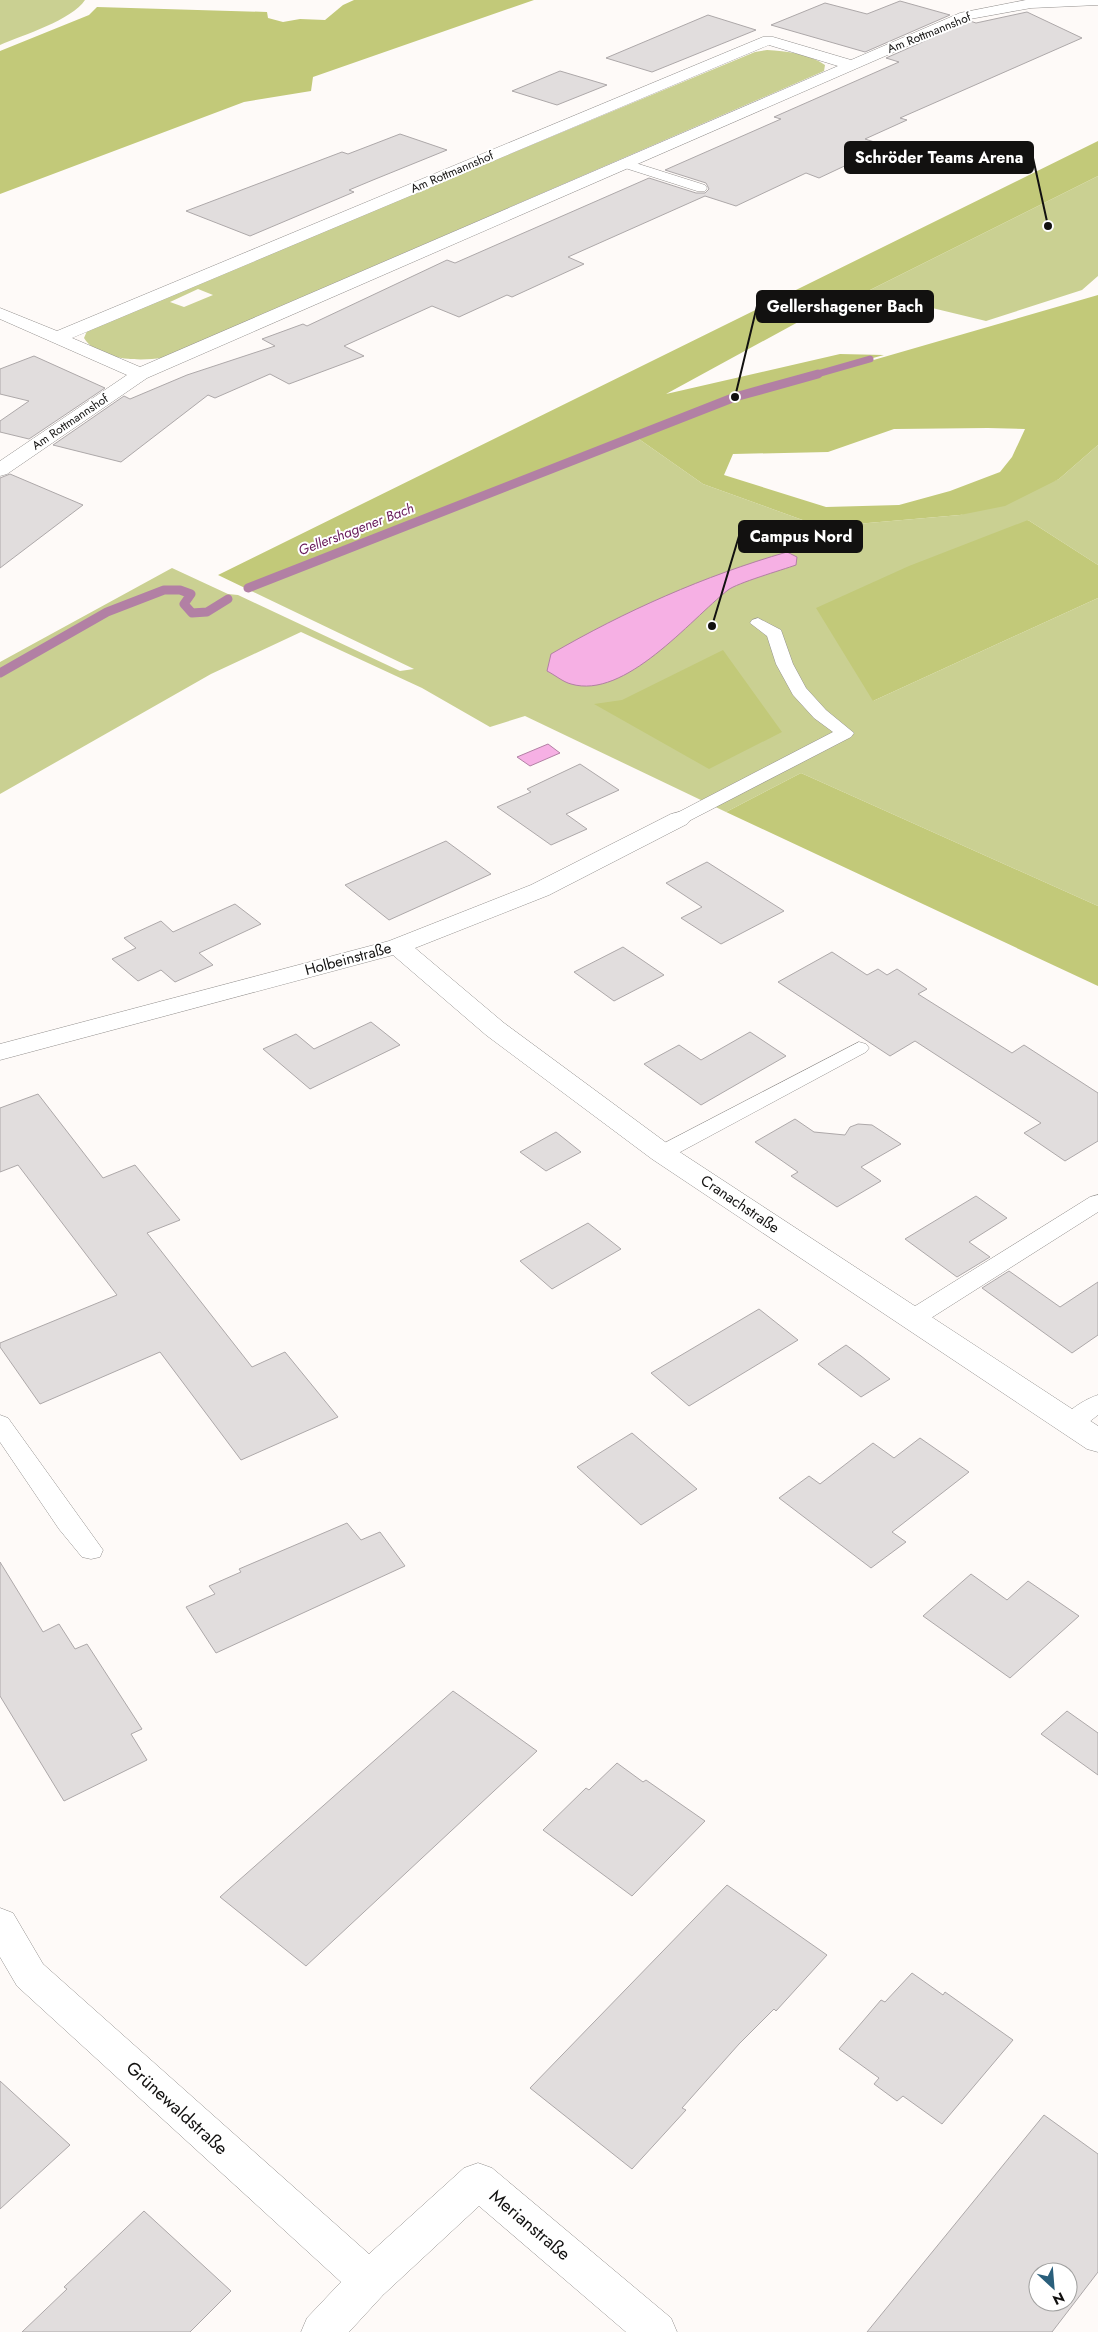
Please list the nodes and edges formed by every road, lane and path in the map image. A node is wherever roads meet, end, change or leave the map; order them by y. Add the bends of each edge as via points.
1 (1097, 1) edge
2 (852, 65) junction
3 (626, 164) junction
4 (701, 188) dead end
5 (0, 313) edge
6 (56, 338) junction
7 (140, 374) junction
8 (0, 470) edge
9 (758, 623) dead end
10 (679, 819) joint
11 (398, 946) junction
12 (859, 1048) dead end
13 (0, 1052) edge
14 (662, 1152) junction
15 (1098, 1202) edge
16 (912, 1318) junction
17 (1098, 1403) edge
18 (1070, 1423) junction
19 (0, 1424) edge
20 (1098, 1441) edge
21 (91, 1550) dead end
22 (0, 1924) edge
23 (369, 2282) junction
24 (321, 2332) edge
25 (656, 2332) edge

1 - 2 street, Am Rottmannshof via 1044,1 999,7 965,16
2 - 3 street, Am Rottmannshof
2 - 6 street, Am Rottmannshof via 768,40
3 - 4 lane
3 - 7 street, Am Rottmannshof
5 - 6 street
6 - 7 street
7 - 8 street, Am Rottmannshof
9 - 10 lane via 775,634 778,650 809,706 845,733
10 - 11 street, Holbeinstraße via 540,890
11 - 13 street, Holbeinstraße
11 - 14 street, Cranachstraße via 495,1029
12 - 14 lane
14 - 16 street, Cranachstraße
15 - 16 lane
16 - 18 street, Cranachstraße
17 - 18 lane
18 - 20 street, Cranachstraße
19 - 21 lane
22 - 23 street, Grünewaldstraße via 30,1975
23 - 24 street, Merianstraße
23 - 25 street, Merianstraße via 478,2181

